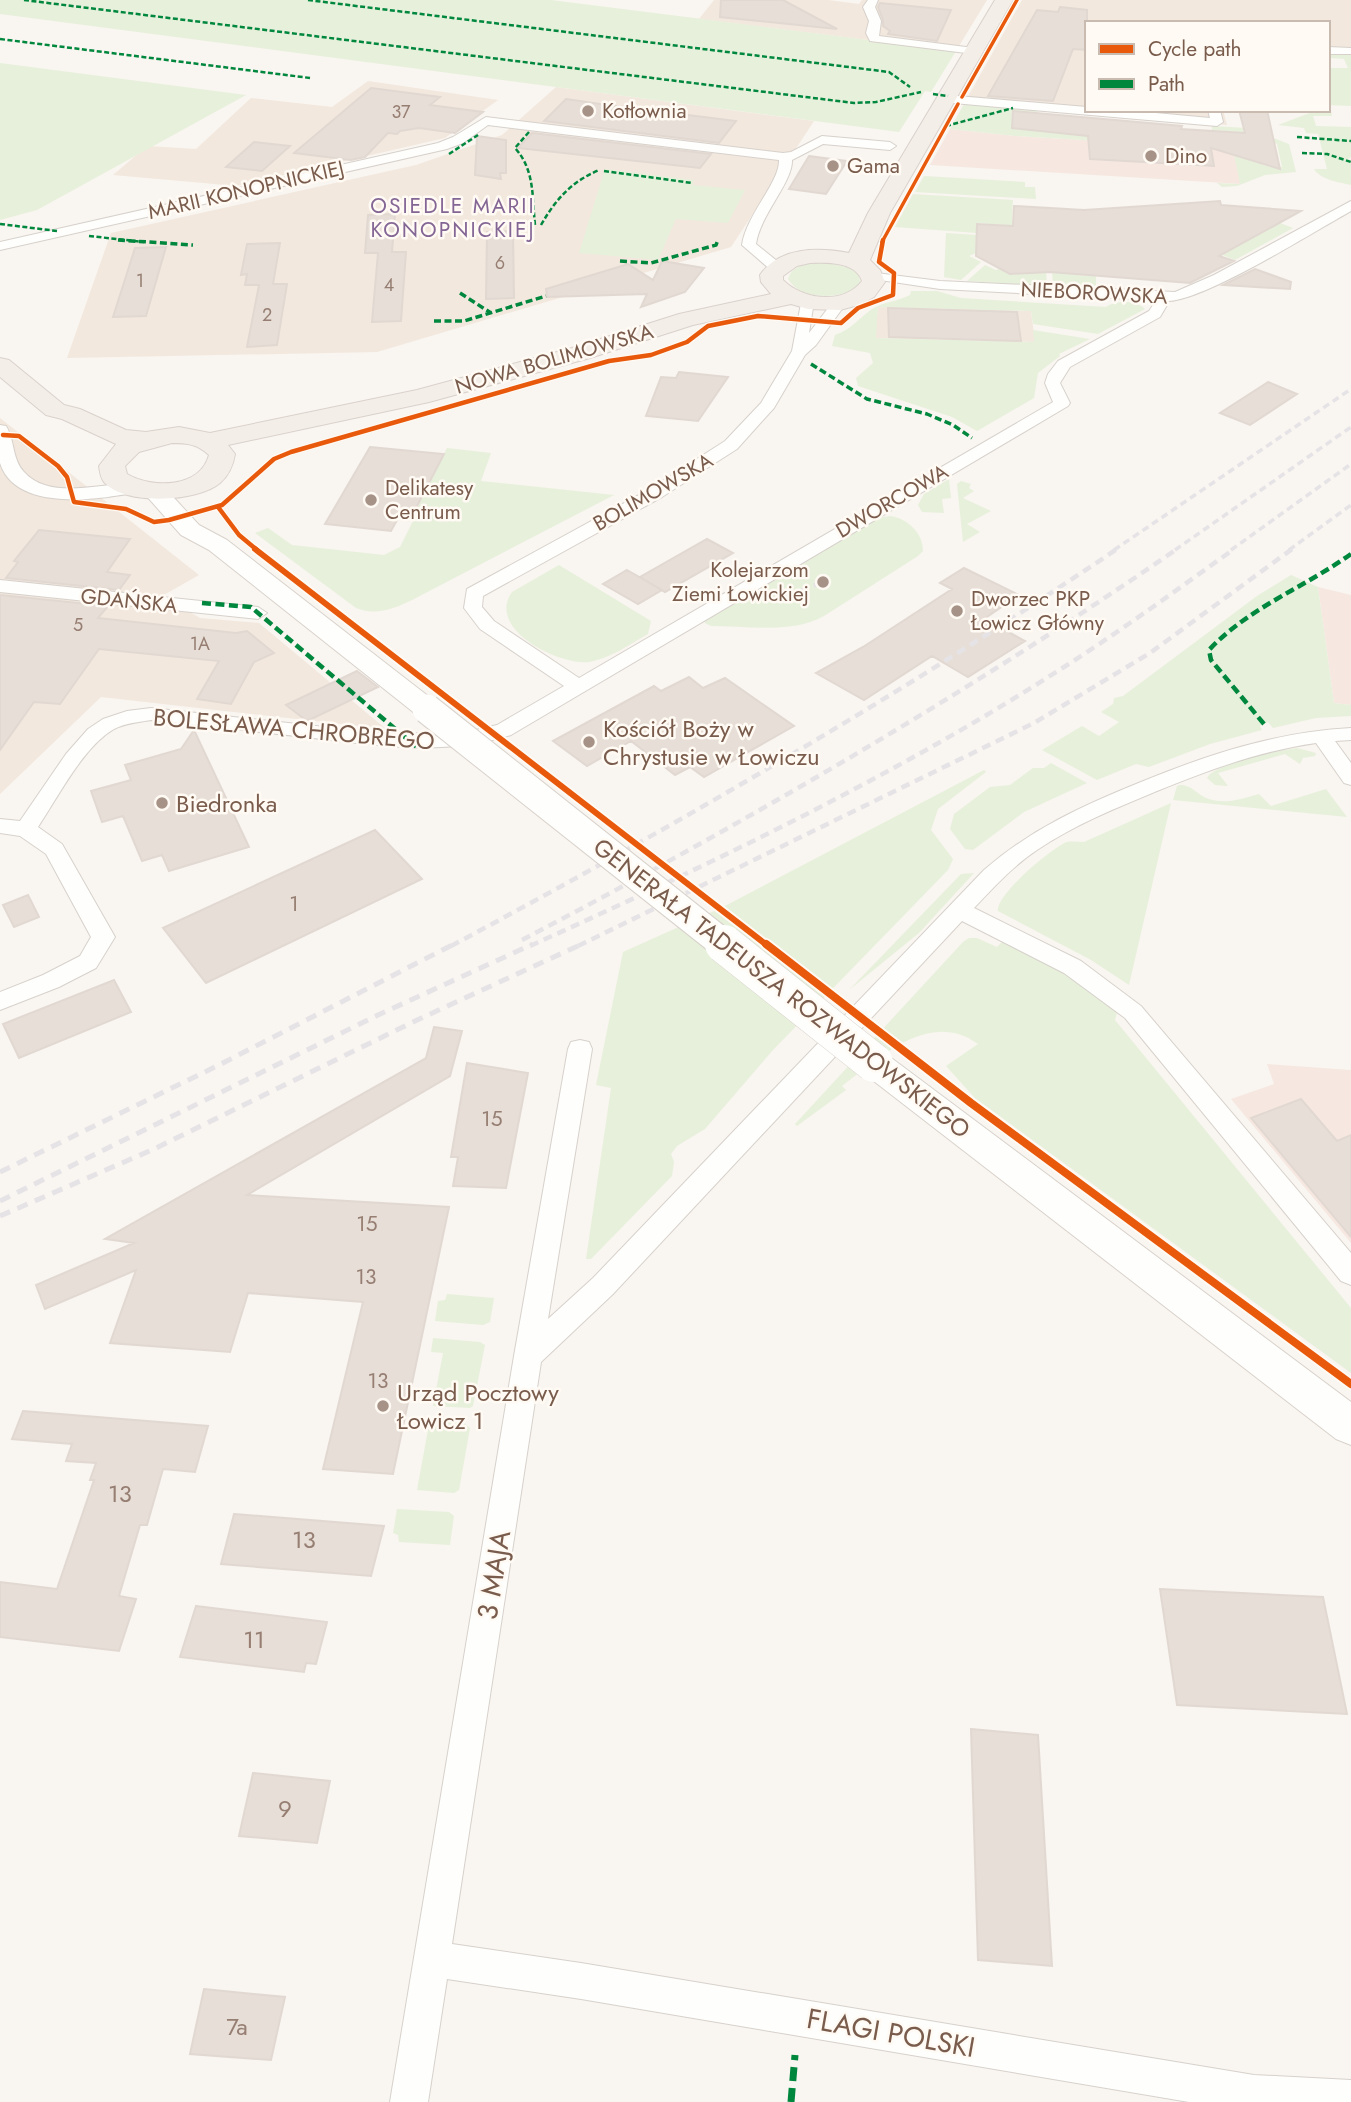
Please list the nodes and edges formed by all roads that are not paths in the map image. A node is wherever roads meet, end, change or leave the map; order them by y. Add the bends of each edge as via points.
1 (873, 0) edge
2 (1004, 0) edge
3 (1330, 50) edge
4 (974, 51) junction
5 (1351, 51) edge
6 (946, 99) junction
7 (1085, 108) edge
8 (1152, 112) edge
9 (1216, 116) edge
10 (890, 146) dead end
11 (783, 157) junction
12 (1351, 205) edge
13 (879, 213) junction
14 (753, 232) junction
15 (0, 246) edge
16 (825, 256) junction
17 (801, 258) junction
18 (774, 275) junction
19 (867, 276) junction
20 (1158, 297) junction
21 (799, 299) junction
22 (840, 302) junction
23 (687, 319) junction
24 (799, 352) junction
25 (0, 365) edge
26 (55, 410) junction
27 (0, 429) edge
28 (145, 440) junction
29 (215, 451) junction
30 (23, 478) junction
31 (128, 478) junction
32 (191, 486) junction
33 (218, 545) junction
34 (0, 586) edge
35 (258, 613) dead end
36 (579, 687) junction
37 (1351, 734) edge
38 (1321, 736) junction
39 (472, 741) joint
40 (1351, 778) edge
41 (0, 826) edge
42 (26, 829) junction
43 (959, 910) junction
44 (0, 1001) edge
45 (580, 1049) dead end
46 (1351, 1273) edge
47 (528, 1356) junction
48 (1351, 1426) edge
49 (431, 1959) junction
50 (1351, 2099) edge
51 (408, 2102) edge

1 - 4 street via 869,7 875,21 874,39
2 - 4 main road
3 - 5 street
4 - 6 main road
6 - 7 street
6 - 13 main road
8 - 9 street
10 - 11 street via 822,140 800,156
11 - 14 street via 787,162 784,172
11 - 15 street, MARII KONOPNICKIEJ via 486,121 458,141 442,146
12 - 20 street, NIEBOROWSKA via 1196,290
13 - 16 main road
13 - 19 main road via 859,255
14 - 17 street via 773,247
14 - 18 street via 749,245
16 - 17 main road, NOWA BOLIMOWSKA
16 - 19 main road
17 - 18 main road, NOWA BOLIMOWSKA
18 - 21 main road via 782,293
18 - 23 main road, NOWA BOLIMOWSKA via 759,290
19 - 20 street, NIEBOROWSKA via 940,285
19 - 22 main road via 853,299
20 - 36 street, DWORCOWA via 1156,314 1054,374 1053,390 1062,403
21 - 22 main road, NOWA BOLIMOWSKA
21 - 23 main road, NOWA BOLIMOWSKA
21 - 24 street, BOLIMOWSKA
22 - 24 street, BOLIMOWSKA
23 - 29 main road, NOWA BOLIMOWSKA via 364,416 252,447
24 - 36 street, BOLIMOWSKA via 768,405 731,445 656,493 474,593 473,608 487,625
25 - 26 main road
26 - 28 main road via 120,437
26 - 31 main road via 65,427
27 - 30 street via 9,464
28 - 29 main road via 186,435
28 - 31 main road via 121,452
29 - 32 main road, NOWA BOLIMOWSKA via 212,475
30 - 31 street
30 - 31 street via 29,486 50,492 82,494
31 - 32 main road
31 - 33 street, GENERAŁA TADEUSZA ROZWADOWSKIEGO via 190,530
32 - 33 street, GENERAŁA TADEUSZA ROZWADOWSKIEGO
33 - 48 street, GENERAŁA TADEUSZA ROZWADOWSKIEGO, bridge via 874,1063
34 - 35 street, GDAŃSKA
36 - 39 street, DWORCOWA via 504,730
37 - 38 street
38 - 40 street
38 - 43 street via 1236,753 1076,815 1014,855
39 - 42 street, BOLESŁAWA CHROBREGO via 378,739 152,714 126,717 103,727 85,745
41 - 42 street
42 - 44 street via 54,849 103,937 88,962
43 - 46 street via 1085,974 1116,996
43 - 47 street via 603,1286
45 - 47 street, 3 MAJA
47 - 49 street, 3 MAJA
49 - 50 street, FLAGI POLSKI via 1254,2094
49 - 51 street, 3 MAJA

